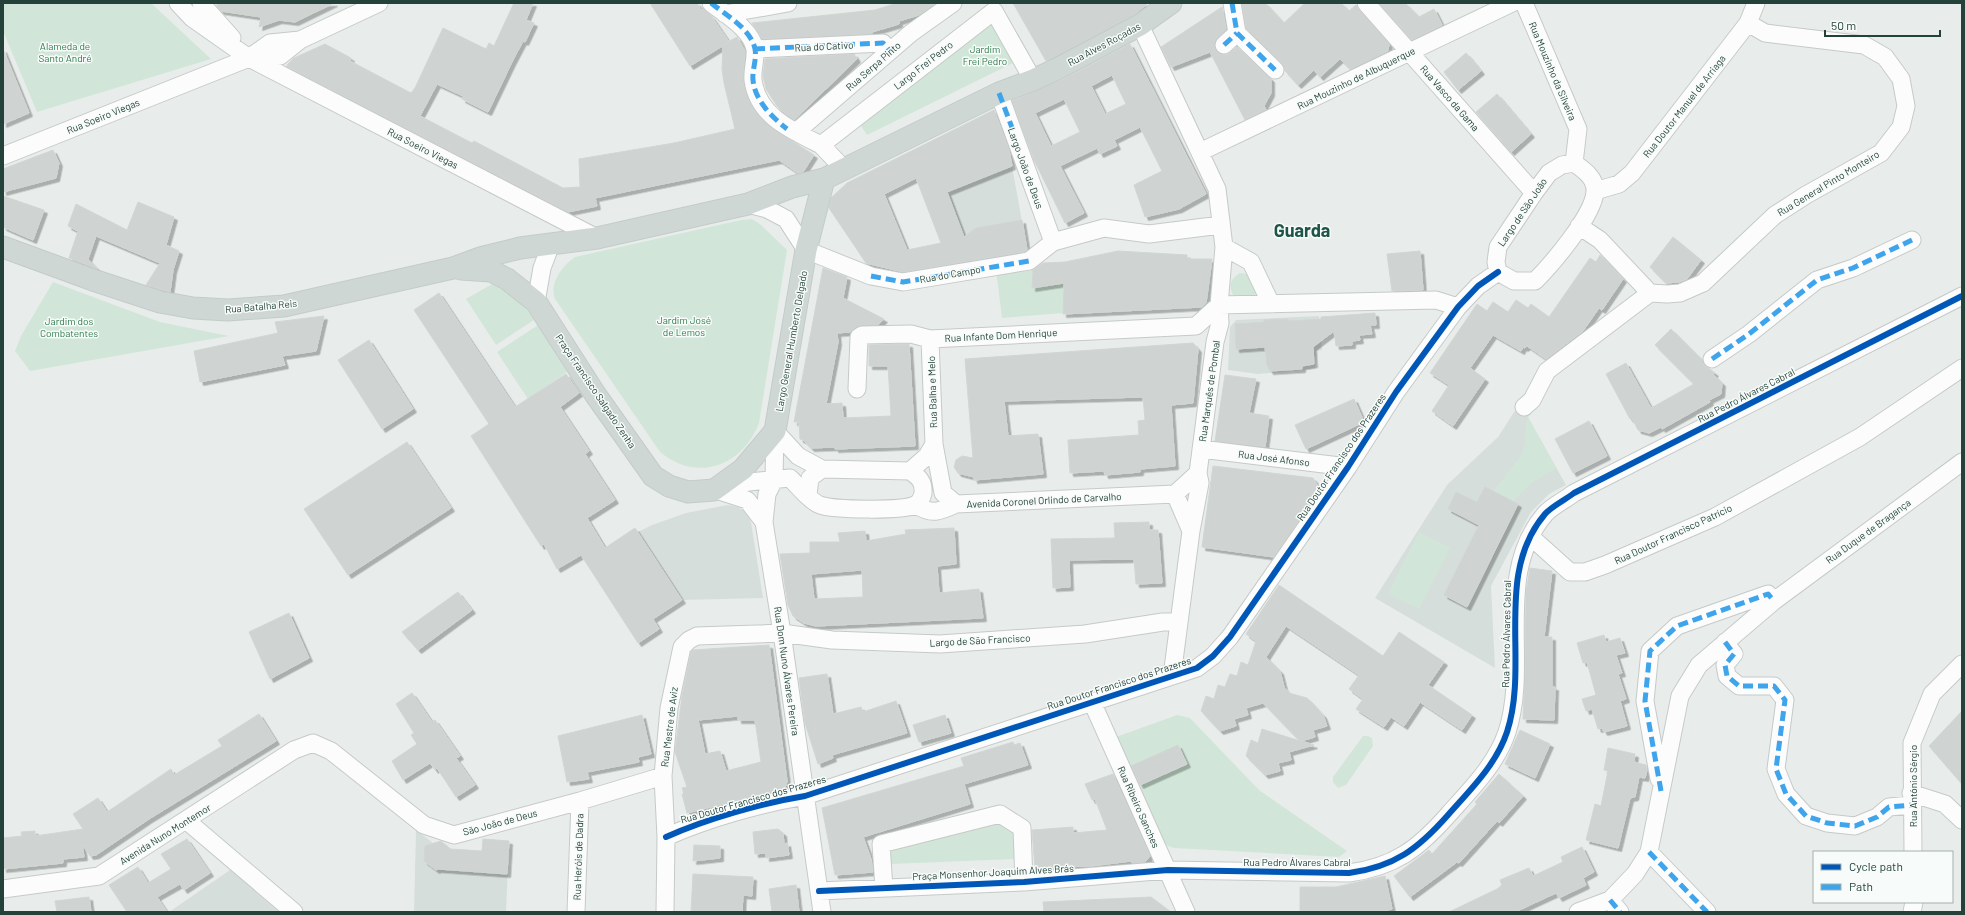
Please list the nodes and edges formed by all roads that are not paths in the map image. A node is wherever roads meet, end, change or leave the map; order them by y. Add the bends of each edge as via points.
1 (178, 3) edge
2 (201, 3) edge
3 (379, 3) edge
4 (711, 3) edge
5 (788, 3) edge
6 (1171, 3) edge
7 (1232, 3) edge
8 (1366, 3) edge
9 (1512, 3) edge
10 (1524, 3) edge
11 (1756, 3) edge
12 (948, 4) edge
13 (999, 7) edge
14 (724, 14) junction
15 (1748, 22) junction
16 (1140, 25) junction
17 (1237, 33) junction
18 (1224, 45) dead end
19 (755, 49) junction
20 (890, 51) junction
21 (1410, 52) junction
22 (249, 58) junction
23 (1275, 70) dead end
24 (1034, 80) junction
25 (999, 93) junction
26 (796, 132) junction
27 (822, 145) junction
28 (1200, 152) junction
29 (3, 156) edge
30 (1574, 163) junction
31 (844, 169) junction
32 (824, 179) junction
33 (1595, 191) junction
34 (1534, 193) junction
35 (748, 204) junction
36 (1221, 225) junction
37 (1579, 226) junction
38 (597, 238) junction
39 (1912, 240) dead end
40 (1053, 242) junction
41 (551, 244) junction
42 (3, 247) edge
43 (1224, 248) junction
44 (806, 250) junction
45 (453, 268) junction
46 (1498, 272) junction
47 (1650, 293) junction
48 (1962, 296) edge
49 (536, 302) junction
50 (1271, 304) junction
51 (1219, 305) junction
52 (1458, 307) junction
53 (1196, 326) junction
54 (930, 339) junction
55 (1215, 342) junction
56 (1712, 359) dead end
57 (1962, 368) edge
58 (857, 389) dead end
59 (1524, 407) dead end
60 (775, 431) junction
61 (934, 444) junction
62 (1201, 449) junction
63 (1962, 462) edge
64 (1348, 467) junction
65 (822, 469) junction
66 (910, 471) junction
67 (1198, 473) junction
68 (774, 480) junction
69 (714, 490) junction
70 (1176, 494) junction
71 (808, 496) junction
72 (956, 504) junction
73 (916, 505) junction
74 (764, 522) junction
75 (1191, 531) junction
76 (1531, 537) junction
77 (1774, 601) junction
78 (1178, 622) junction
79 (782, 633) junction
80 (1725, 642) junction
81 (1962, 664) edge
82 (1172, 676) junction
83 (1092, 702) junction
84 (313, 743) joint
85 (663, 776) junction
86 (1661, 791) junction
87 (805, 796) junction
88 (1912, 799) junction
89 (580, 801) junction
90 (187, 820) junction
91 (1962, 820) edge
92 (666, 837) junction
93 (1913, 851) edge
94 (1649, 852) junction
95 (1168, 870) junction
96 (1024, 882) junction
97 (884, 888) junction
98 (3, 889) edge
99 (819, 891) junction
100 (1615, 906) edge
101 (294, 912) edge
102 (576, 912) edge
103 (665, 912) edge
104 (822, 912) edge
105 (1186, 912) edge
106 (1578, 912) edge
107 (1707, 912) edge

1 - 22 street via 192,18
2 - 22 street
3 - 22 street, Rua Soeiro Viegas via 300,40 280,56
4 - 14 street
5 - 14 street
6 - 16 main road, Rua Alves Roçadas
7 - 17 street
8 - 21 street, Rua Vasco da Gama
9 - 21 street, Rua Mouzinho de Albuquerque
10 - 30 street, Rua Mouzinho da Silveira via 1578,129
11 - 15 street, Rua Doutor Manuel de Arriaga
12 - 20 street, Rua Serpa Pinto
13 - 24 street, Largo Frei Pedro
13 - 27 street, Largo Frei Pedro
14 - 19 street via 746,32
15 - 33 street, Rua Doutor Manuel de Arriaga via 1632,173 1619,184
15 - 47 street, Rua General Pinto Monteiro via 1765,33 1864,45 1885,57 1901,79 1906,106 1901,127 1881,153 1775,215 1703,283 1680,293
16 - 24 main road, Rua Alves Roçadas
16 - 28 street, Rua Marquês de Pombal
17 - 18 street
17 - 23 street
19 - 20 street, Rua do Cativo via 883,43
19 - 26 street via 753,80 763,105 773,118 787,129
20 - 26 street, Rua Serpa Pinto
21 - 28 street, Rua Mouzinho de Albuquerque
21 - 34 street, Rua Vasco da Gama
22 - 29 street, Rua Soeiro Viegas
22 - 38 street, Rua Soeiro Viegas
24 - 25 main road
25 - 31 main road
25 - 40 street, Largo João de Deus
26 - 27 street
27 - 31 street
28 - 36 street, Rua Marquês de Pombal via 1217,189
30 - 33 street via 1589,174
30 - 34 street, Largo de São João via 1562,165 1549,173
31 - 32 main road
32 - 35 main road via 792,187
32 - 44 main road, Largo General Humberto Delgado
33 - 37 street via 1591,208
34 - 46 street, Largo de São João via 1498,247
35 - 38 main road
35 - 44 street via 767,209 786,219
36 - 40 street via 1149,234 1104,228
36 - 43 street, Rua Marquês de Pombal
37 - 46 street via 1534,281 1514,281
37 - 47 street via 1600,240
38 - 41 main road, Rua Batalha Reis
39 - 56 street via 1853,268 1818,280 1749,334
40 - 44 street, Rua do Campo via 1029,260 903,282 871,276
41 - 45 main road, Rua Batalha Reis via 486,256
41 - 49 street via 542,268
42 - 45 main road, Rua Batalha Reis via 160,302 193,308 228,310 284,306
43 - 50 street via 1251,262
43 - 51 street, Rua Marquês de Pombal
44 - 60 main road, Largo General Humberto Delgado
45 - 49 main road, Rua Batalha Reis via 491,271 507,279
46 - 52 street via 1478,286
47 - 59 street via 1547,371 1532,400
48 - 76 street, Rua Pedro Álvares Cabral via 1574,493 1545,514
49 - 69 main road, Praça Francisco Salgado Zenha via 595,394 653,476 669,486 688,492
50 - 51 street
50 - 52 street via 1436,300
51 - 53 street
51 - 55 street, Rua Marquês de Pombal via 1220,323
52 - 64 street, Rua Doutor Francisco dos Prazeres via 1396,392
53 - 54 street, Rua Infante Dom Henrique
53 - 55 street
54 - 58 street, Rua Infante Dom Henrique via 911,334 859,337
54 - 61 street, Rua Balha e Melo
55 - 62 street, Rua Marquês de Pombal
57 - 76 street, Rua Doutor Francisco Patrício via 1860,437 1715,517 1585,572 1570,572
60 - 65 street via 798,456
60 - 68 street, Rua Dom Nuno Álvares Pereira
60 - 69 main road via 743,469
61 - 66 street via 927,456
61 - 72 street, Rua Balha e Melo via 943,493
62 - 64 street, Rua José Afonso
62 - 67 street, Rua Marquês de Pombal
63 - 77 street, Rua Duque de Bragança
64 - 82 street, Rua Doutor Francisco dos Prazeres via 1230,636 1213,656 1197,668
65 - 66 street
65 - 71 street via 810,478
66 - 73 street via 919,477 924,486 922,497
67 - 70 street
67 - 75 street, Rua Marquês de Pombal via 1200,483
68 - 69 street, Praça Francisco Salgado Zenha
68 - 71 street, Praça Francisco Salgado Zenha via 790,478
68 - 74 street, Rua Dom Nuno Álvares Pereira via 767,494
69 - 74 street, Praça Francisco Salgado Zenha via 747,500
70 - 72 street, Avenida Coronel Orlindo de Carvalho
70 - 75 street
71 - 73 street via 819,505 841,508 904,508
72 - 73 street, Avenida Coronel Orlindo de Carvalho via 942,510 927,511
74 - 79 street, Rua Dom Nuno Álvares Pereira
75 - 78 street, Rua Marquês de Pombal
76 - 95 street, Rua Pedro Álvares Cabral via 1518,571 1515,602 1515,697 1507,732 1489,769 1432,833 1401,858 1371,870 1349,873
77 - 80 street, Rua Duque de Bragança
77 - 86 street, Rua Duque de Bragança via 1768,594 1677,626 1650,651 1646,700
78 - 79 street, Largo de São Francisco via 1162,622 1085,634 940,644 832,640
78 - 82 street, Rua Marquês de Pombal
79 - 85 street, Rua Mestre de Aviz via 697,636 682,647 669,708
79 - 87 street, Rua Dom Nuno Álvares Pereira
80 - 86 street, Rua Duque de Bragança via 1699,665 1680,696
80 - 88 street via 1734,654 1725,665 1727,676 1739,686 1774,686 1785,700 1776,769 1786,794 1806,816 1827,823 1855,826 1877,817 1889,807
81 - 88 street, Rua António Sérgio via 1932,694 1912,743
82 - 83 street, Rua Doutor Francisco dos Prazeres
83 - 87 street, Rua Doutor Francisco dos Prazeres
83 - 95 street, Rua Ribeiro Sanches
84 - 89 street, São João de Deus via 331,751 424,825 454,835
84 - 90 street, Avenida Nuno Montemor via 294,750
85 - 89 street, São João de Deus
85 - 92 street, Rua Mestre de Aviz
86 - 94 street, Rua Duque de Bragança
87 - 92 street, Rua Doutor Francisco dos Prazeres via 687,827
87 - 99 street, Rua Dom Nuno Álvares Pereira
88 - 91 street via 1945,804
88 - 93 street, Rua António Sérgio
89 - 102 street, Rua Heróis de Dadra
90 - 98 street, Avenida Nuno Montemor via 99,876
90 - 101 street
92 - 103 street, Rua Mestre de Aviz
94 - 100 street, Rua Duque de Bragança
94 - 107 street
95 - 96 street, Praça Monsenhor Joaquim Alves Brás
95 - 105 street, Rua Ribeiro Sanches
96 - 97 street, Praça Monsenhor Joaquim Alves Brás
96 - 97 street, Praça Monsenhor Joaquim Alves Brás via 1022,828 1000,814 881,844
97 - 99 street, Praça Monsenhor Joaquim Alves Brás
99 - 104 street, Rua Dom Nuno Álvares Pereira
100 - 106 street, Rua Duque de Bragança

